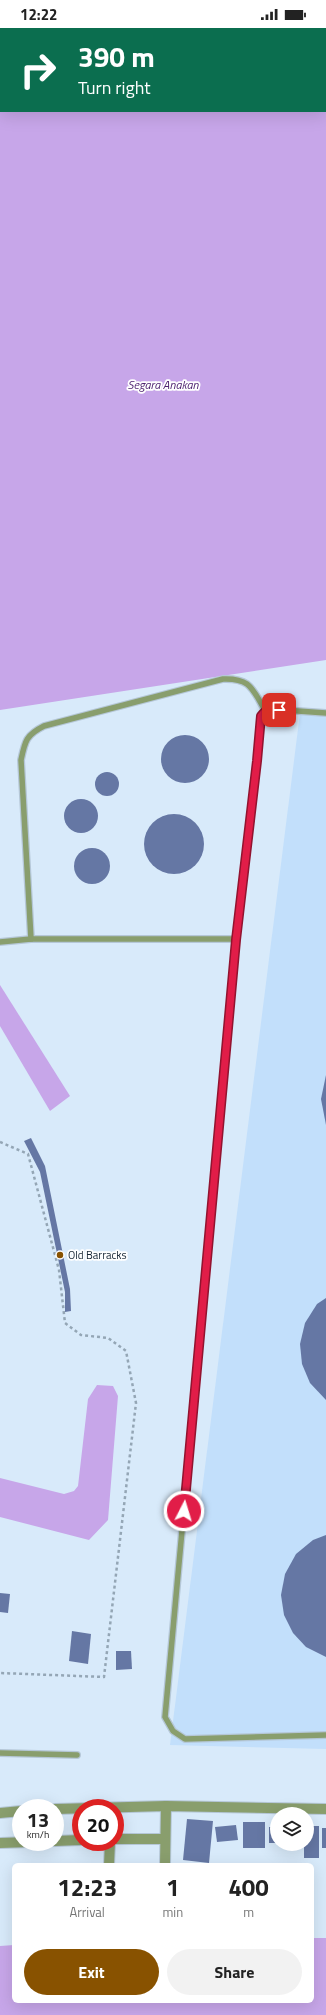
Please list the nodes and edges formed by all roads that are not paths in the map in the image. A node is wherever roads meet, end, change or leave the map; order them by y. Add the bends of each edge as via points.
1 (265, 710) junction
2 (326, 713) edge
3 (31, 939) junction
4 (236, 940) junction
5 (0, 942) edge
6 (326, 1735) edge
7 (0, 1753) edge
8 (77, 1755) dead end
9 (166, 1806) junction
10 (64, 1808) edge
11 (326, 1809) edge
12 (12, 1812) edge
13 (0, 1813) edge
14 (124, 1839) edge
15 (165, 1839) junction
16 (0, 1843) edge
17 (12, 1843) edge
18 (110, 1851) edge
19 (109, 1863) edge
20 (165, 1863) edge

1 - 2 lane
1 - 3 lane via 250,686 237,678 223,679 44,726 32,732 24,744 21,760
1 - 4 lane via 261,716
3 - 4 lane
3 - 5 lane
4 - 6 lane via 165,1717 173,1731 185,1739
7 - 8 lane
9 - 10 street
9 - 11 street
9 - 15 street
12 - 13 street
14 - 15 street
15 - 20 street
16 - 17 street
18 - 19 street

